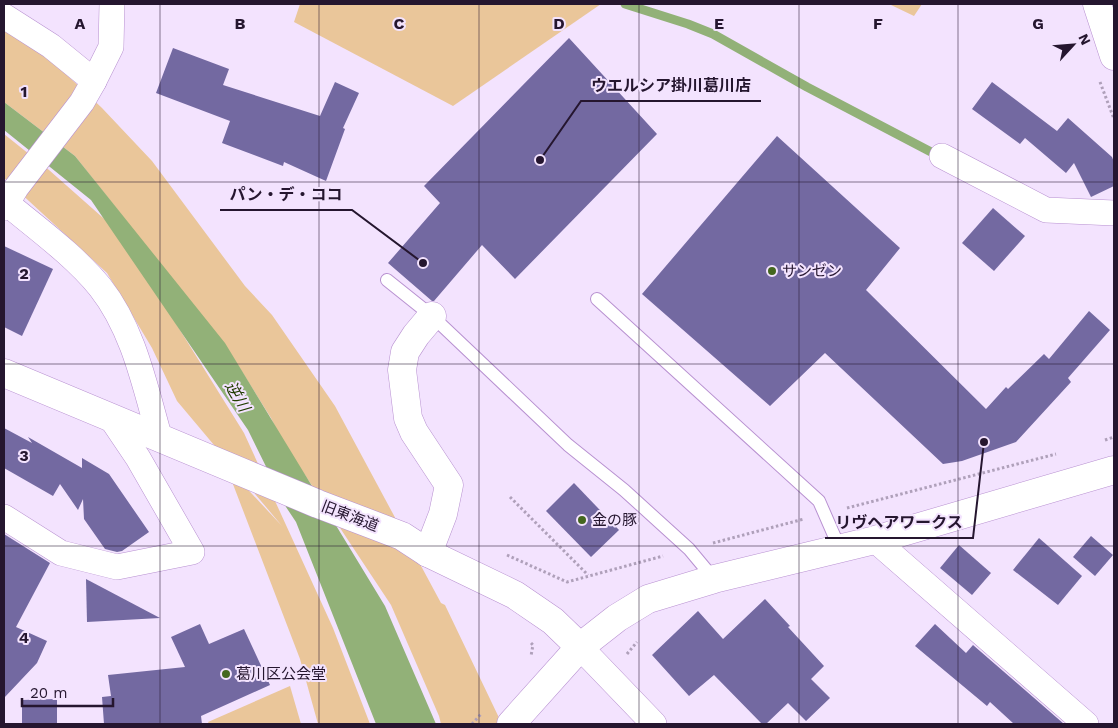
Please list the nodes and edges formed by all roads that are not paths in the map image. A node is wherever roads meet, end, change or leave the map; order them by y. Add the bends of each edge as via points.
1 (112, 4) edge
2 (1097, 4) edge
3 (4, 16) edge
4 (1114, 56) edge
5 (94, 81) junction
6 (942, 156) dead end
7 (7, 200) edge
8 (1114, 213) edge
9 (387, 280) dead end
10 (597, 299) dead end
11 (432, 316) junction
12 (4, 373) edge
13 (111, 418) junction
14 (160, 439) junction
15 (1114, 470) edge
16 (4, 517) edge
17 (875, 540) junction
18 (840, 549) junction
19 (428, 552) junction
20 (714, 579) junction
21 (580, 648) junction
22 (514, 723) edge
23 (654, 724) edge
24 (1086, 724) edge

1 - 5 street via 111,47
2 - 4 street
3 - 5 street via 51,46
5 - 7 street via 82,102
6 - 8 street via 1046,210
7 - 14 street via 100,287 122,322
9 - 11 lane
10 - 18 lane via 819,501
11 - 19 street via 405,352 402,370 408,418 449,485 444,514
11 - 20 lane via 568,445 689,549
12 - 13 street, 旧東海道
13 - 14 street, 旧東海道
13 - 16 street via 192,552 117,567 61,553
14 - 19 street, 旧東海道 via 402,536
15 - 17 street
17 - 18 street
17 - 24 street
18 - 20 street
19 - 21 street, 旧東海道 via 515,595 553,621
20 - 21 street via 648,599 617,618
21 - 22 street
21 - 23 street, 旧東海道

